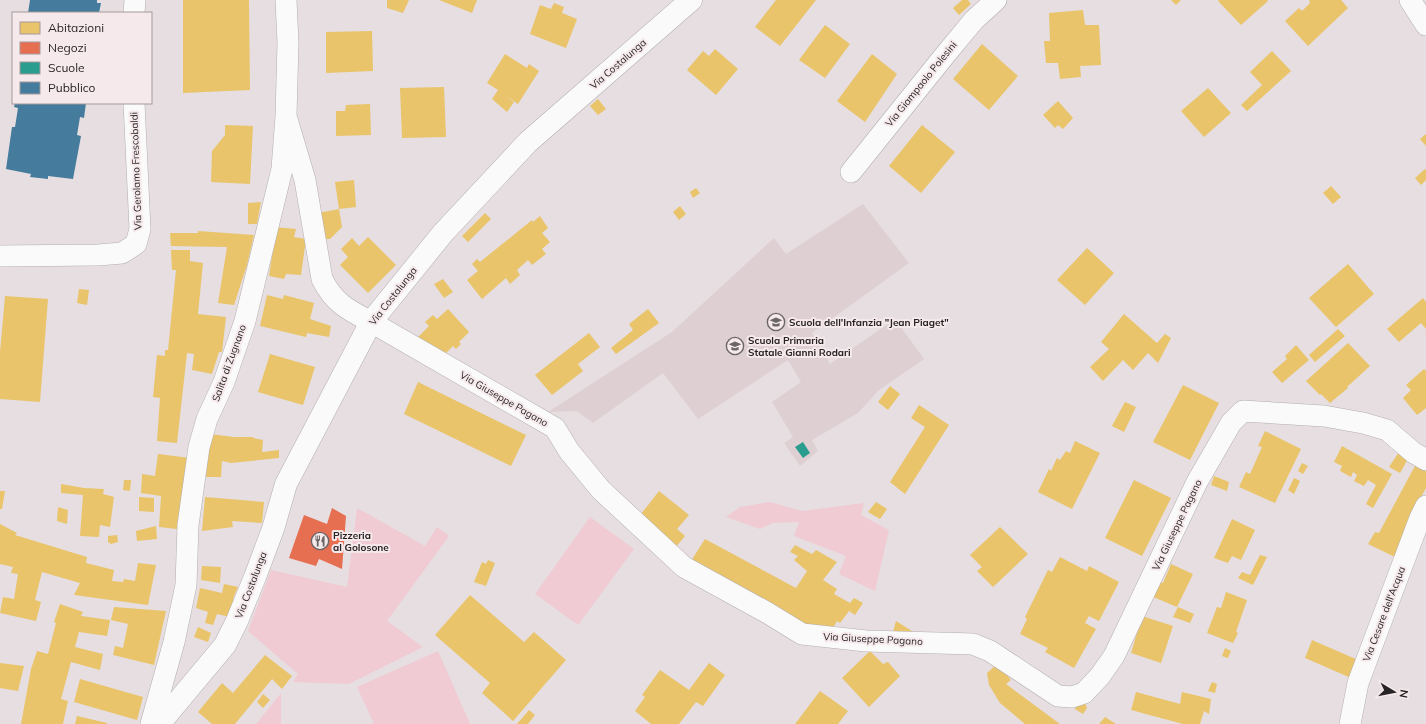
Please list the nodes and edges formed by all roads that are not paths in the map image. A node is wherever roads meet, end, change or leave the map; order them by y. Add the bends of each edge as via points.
1 (135, 0) edge
2 (286, 0) edge
3 (691, 0) edge
4 (996, 0) edge
5 (1410, 0) edge
6 (134, 12) edge
7 (1426, 25) edge
8 (134, 104) edge
9 (286, 116) junction
10 (851, 172) dead end
11 (0, 256) edge
12 (371, 322) junction
13 (1426, 460) edge
14 (1426, 506) edge
15 (151, 724) edge
16 (159, 724) edge
17 (1350, 724) edge

1 - 6 street
2 - 9 street, Salita di Zugnano
3 - 12 street, Via Costalunga via 528,142 443,233
4 - 10 street, Via Giampaolo Polesini via 974,20
5 - 7 street
8 - 11 street, Via Gerolamo Frescobaldi via 140,229 136,244 122,253 114,254
9 - 12 street, Via Giuseppe Pagano via 305,180 322,279 329,292 348,310
9 - 15 street, Salita di Zugnano via 282,169 244,321 199,447 188,525 186,584 174,642
12 - 13 street, Via Giuseppe Pagano via 555,428 569,451 601,490 684,567 802,634 866,641 973,644 990,651 1058,696 1072,697 1084,694 1114,656 1197,482 1231,423 1243,411 1324,416 1363,423 1386,430
12 - 16 street, Via Costalunga via 286,484 255,577 225,645
14 - 17 street, Via Cesare dell'Acqua via 1358,683

